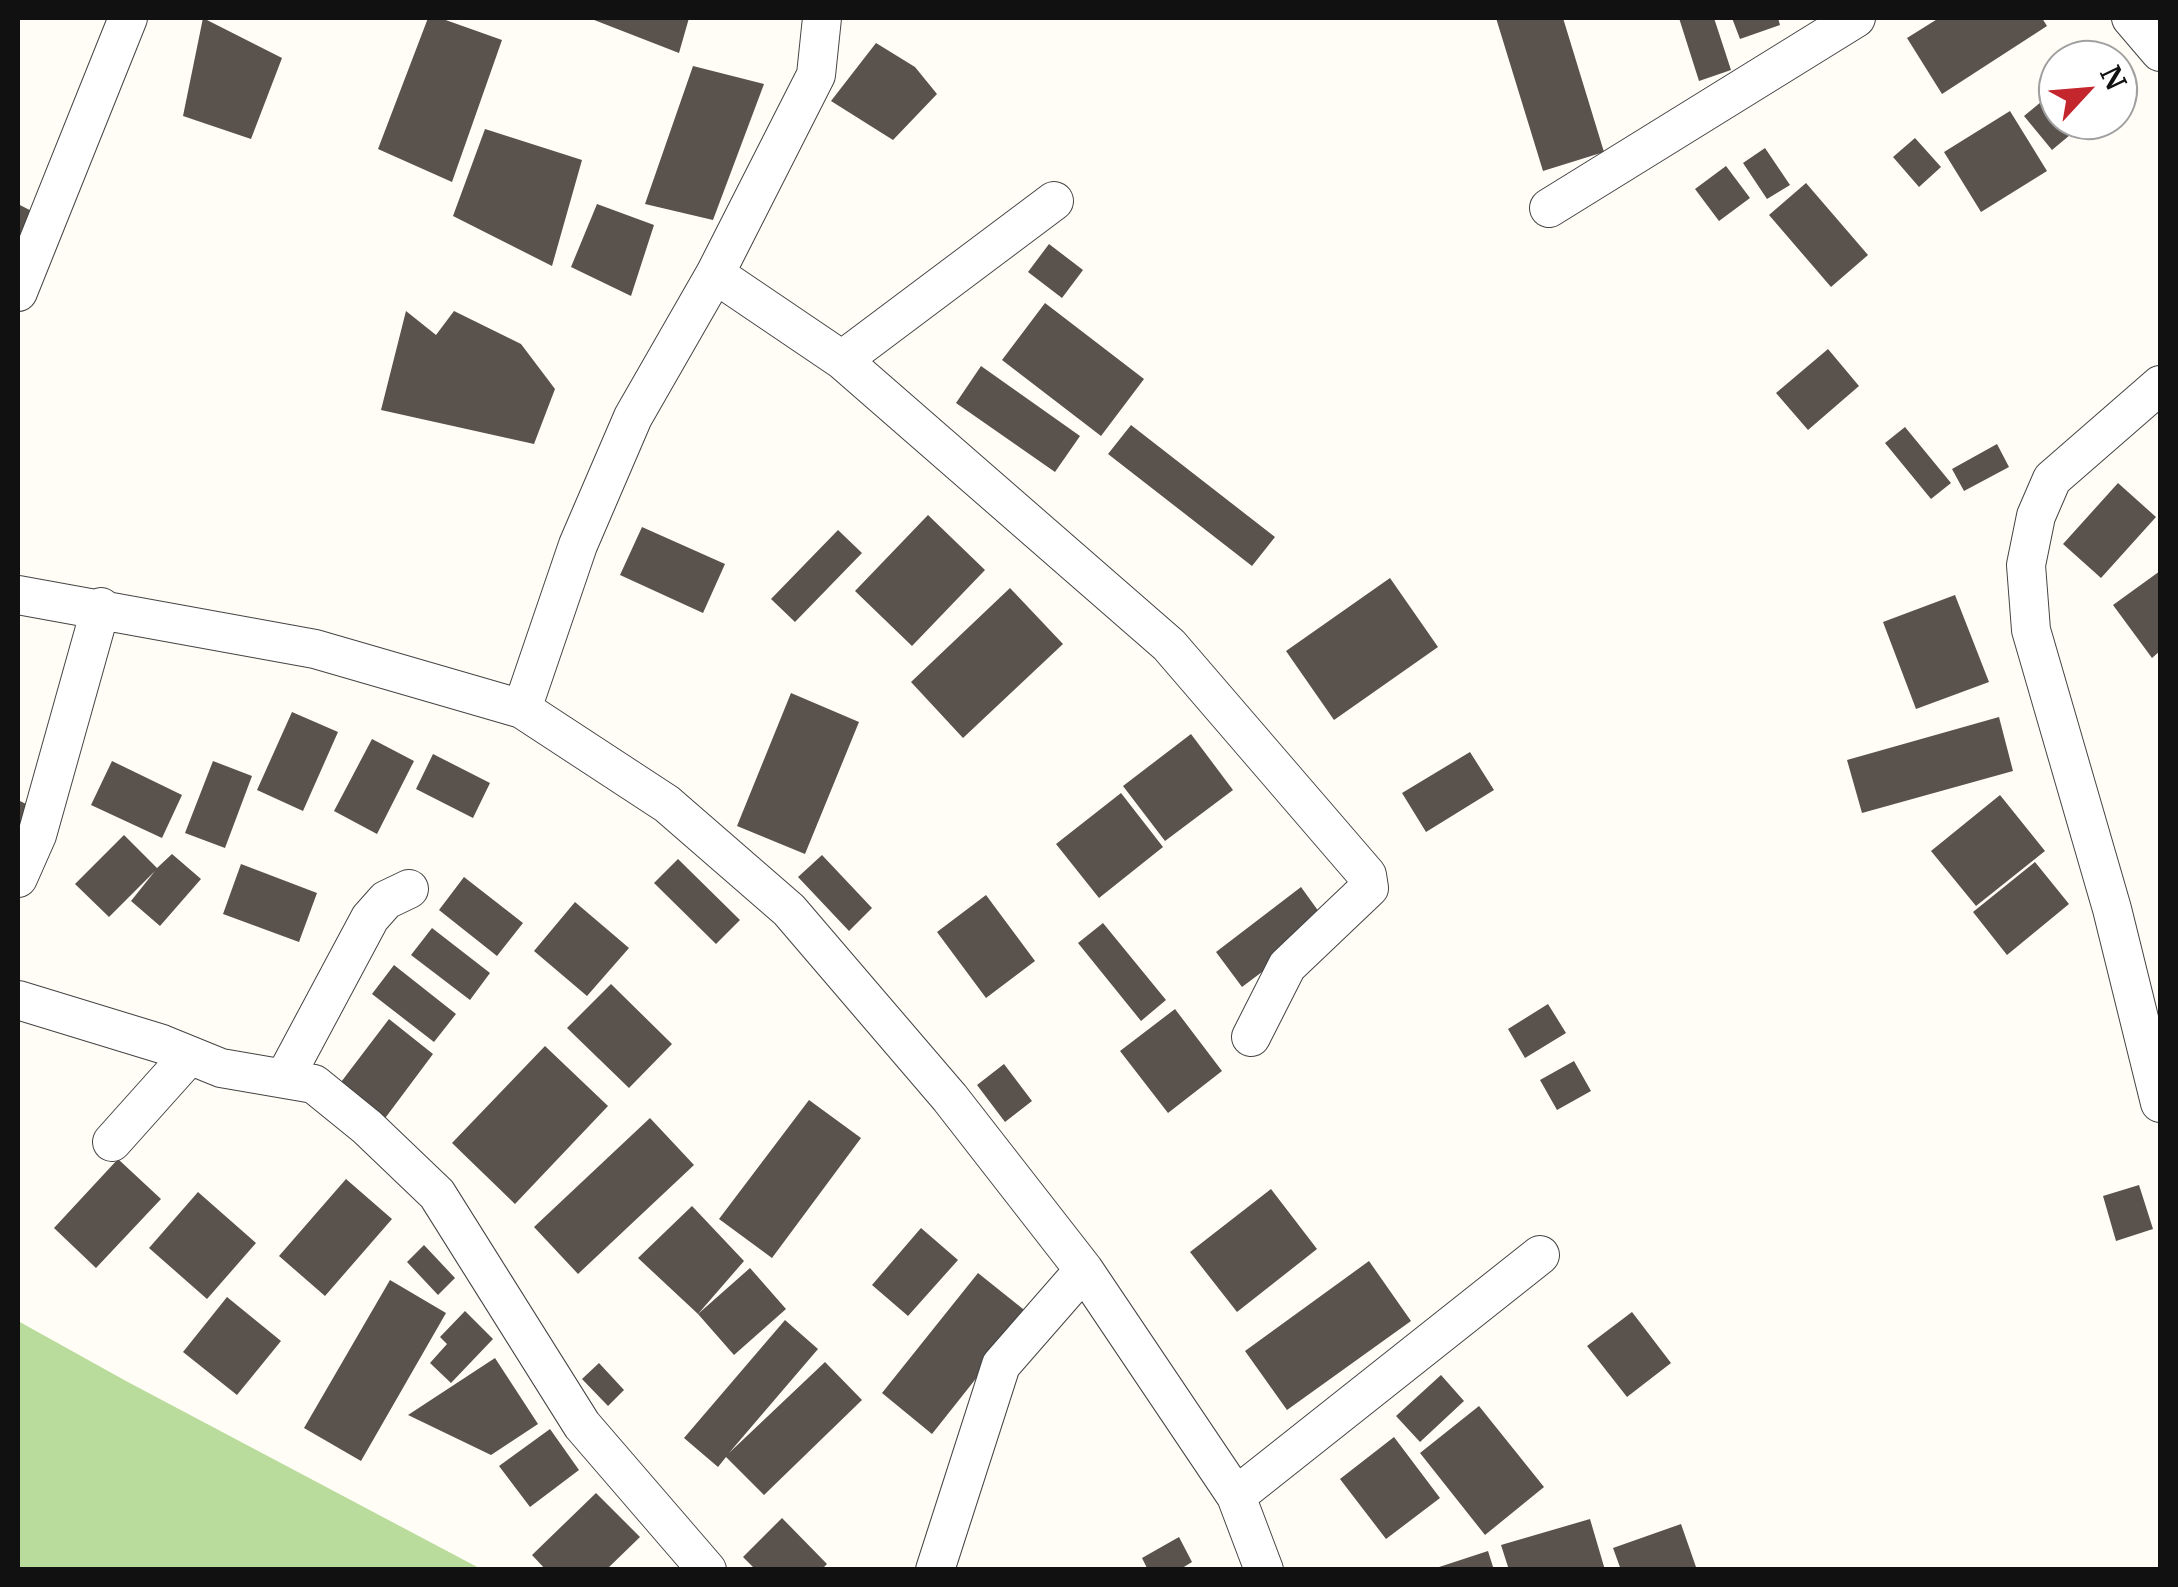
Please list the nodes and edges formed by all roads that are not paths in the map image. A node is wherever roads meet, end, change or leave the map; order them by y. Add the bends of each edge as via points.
1 (128, 18) edge
2 (822, 18) edge
3 (1856, 18) edge
4 (2131, 18) edge
5 (2160, 52) edge
6 (1054, 201) dead end
7 (1549, 208) dead end
8 (715, 274) junction
9 (18, 292) edge
10 (842, 360) junction
11 (2160, 385) edge
12 (18, 595) edge
13 (101, 607) junction
14 (522, 708) junction
15 (18, 878) edge
16 (409, 889) dead end
17 (18, 1000) edge
18 (1251, 1037) dead end
19 (188, 1056) junction
20 (285, 1077) junction
21 (2160, 1103) edge
22 (112, 1142) dead end
23 (1540, 1255) dead end
24 (1084, 1270) junction
25 (1236, 1496) junction
26 (707, 1570) edge
27 (935, 1570) edge
28 (1264, 1570) edge

1 - 9 street
2 - 8 street via 816,75
3 - 7 street
4 - 5 street
6 - 10 street
8 - 10 street
8 - 14 street via 633,417 578,545
10 - 18 street via 1169,645 1367,875 1368,888 1287,966
11 - 21 street via 2052,479 2026,564 2031,630
12 - 13 street
13 - 14 street via 315,649
13 - 15 street via 37,835
14 - 24 street via 667,804 789,910 950,1098
16 - 20 street via 370,918
17 - 19 street
19 - 20 street
19 - 22 street
20 - 26 street via 314,1084 437,1194 582,1425
23 - 25 street
24 - 25 street
24 - 27 street via 1001,1365
25 - 28 street

